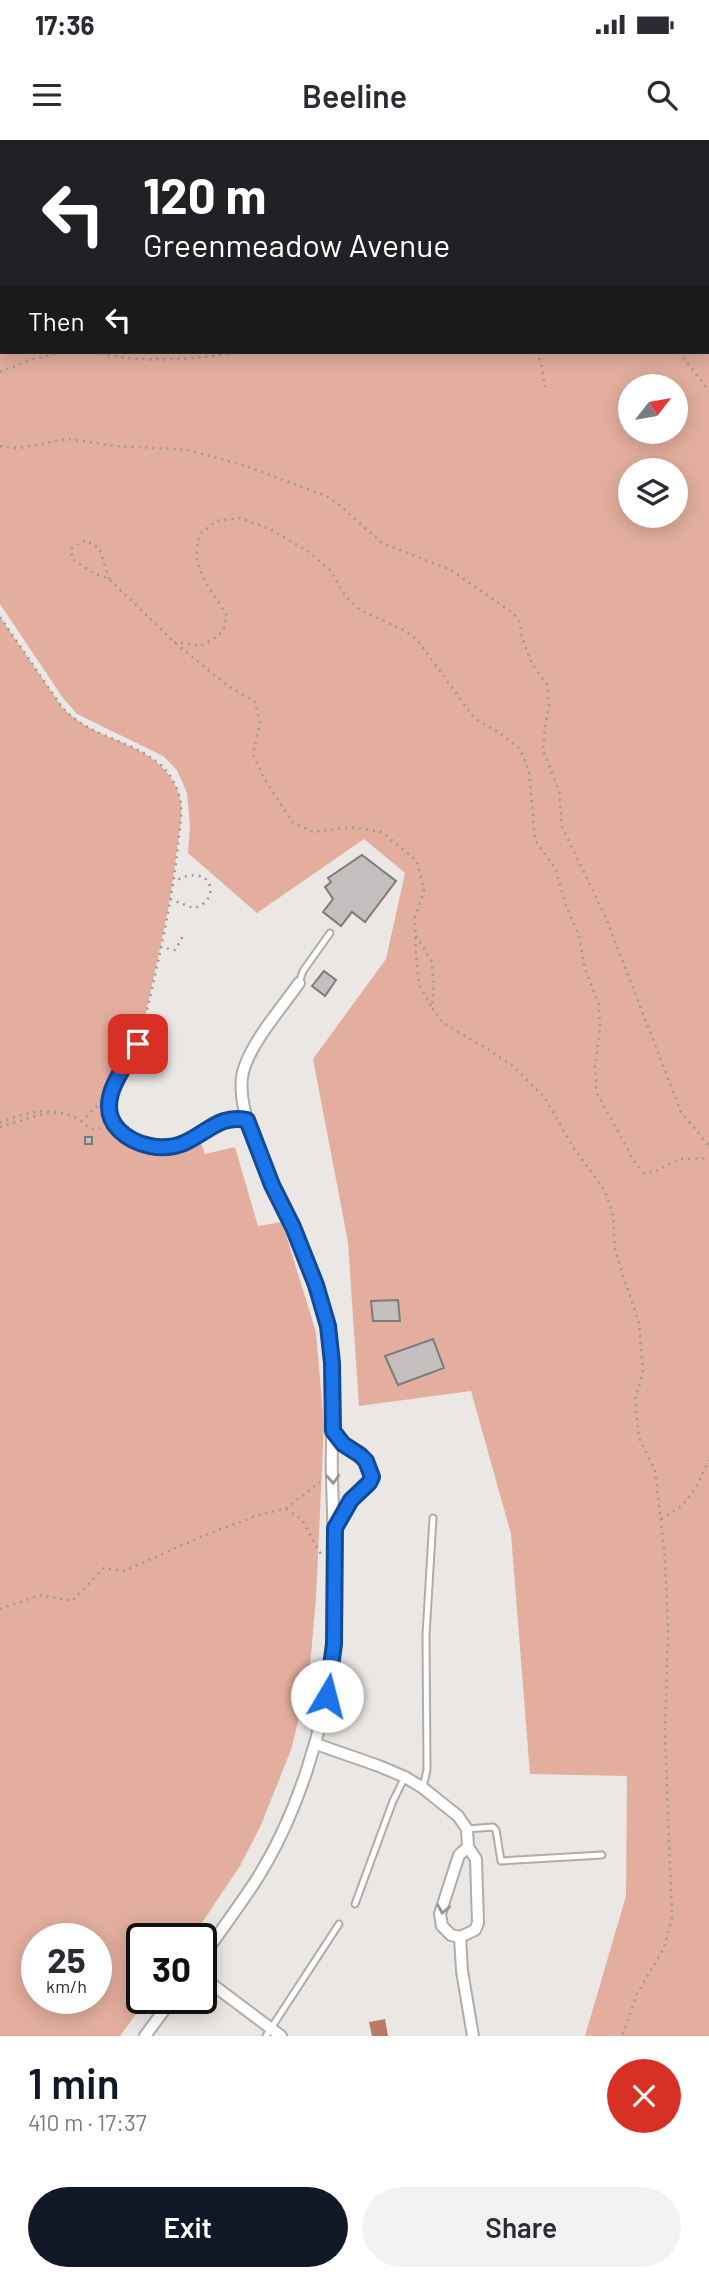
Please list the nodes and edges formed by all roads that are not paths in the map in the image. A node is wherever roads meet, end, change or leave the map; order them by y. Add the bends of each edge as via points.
1 (330, 933) dead end
2 (299, 983) joint
3 (138, 1044) road end
4 (247, 1120) junction
5 (333, 1431) junction
6 (433, 1518) dead end
7 (335, 1528) junction
8 (316, 1744) junction
9 (405, 1777) junction
10 (423, 1787) junction
11 (467, 1829) junction
12 (468, 1847) junction
13 (602, 1855) dead end
14 (355, 1904) dead end
15 (339, 1924) dead end
16 (217, 1936) edge
17 (460, 1937) junction
18 (217, 1989) edge
19 (161, 2014) edge
20 (273, 2034) edge
21 (145, 2036) edge
22 (473, 2036) edge

1 - 2 lane
2 - 4 street via 249,1057 242,1094
3 - 4 lane via 108,1105 114,1125 124,1136 162,1147 182,1144 220,1121
4 - 5 street via 316,1285 328,1326
5 -> 7 street
5 - 7 street via 366,1461 372,1477
6 - 10 lane
7 - 8 street via 334,1644
8 - 9 street
8 - 16 street via 275,1846
9 - 10 street
9 - 14 lane
10 - 11 street
11 - 12 street
11 - 13 lane via 493,1827 501,1861
12 - 17 street via 476,1859 478,1923
12 -> 17 street via 459,1855 440,1914 442,1926
15 - 20 lane
17 - 22 street
18 - 20 street
19 - 21 street

